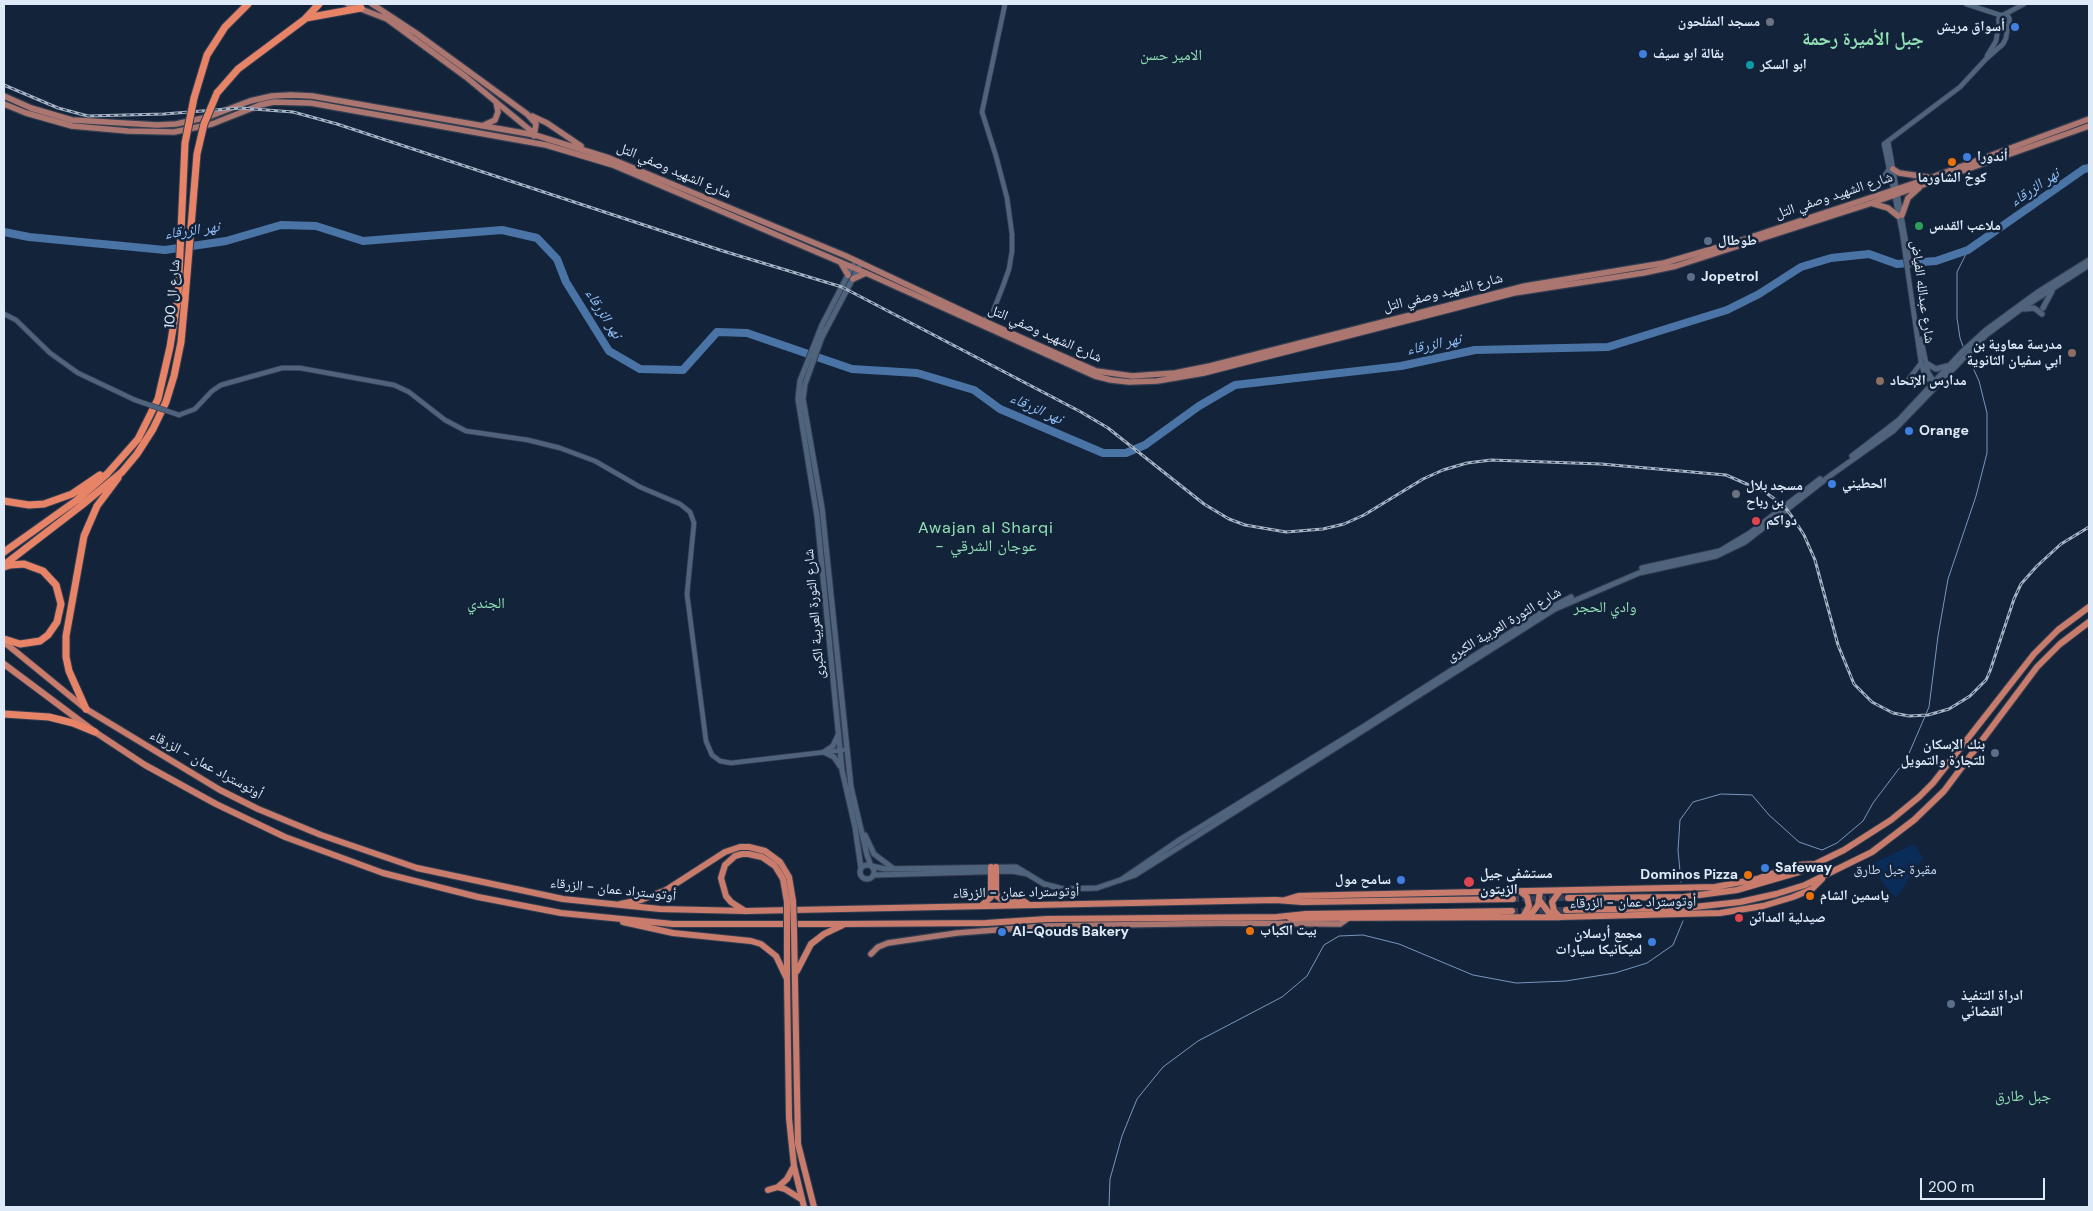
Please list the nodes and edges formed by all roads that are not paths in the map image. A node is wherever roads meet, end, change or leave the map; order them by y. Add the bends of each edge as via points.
1 (248, 4) edge
2 (319, 4) edge
3 (348, 4) edge
4 (372, 4) edge
5 (1005, 4) edge
6 (1966, 4) edge
7 (2024, 4) edge
8 (361, 8) junction
9 (305, 18) junction
10 (2002, 18) junction
11 (2008, 24) junction
12 (1986, 58) junction
13 (4, 96) edge
14 (496, 102) junction
15 (4, 104) edge
16 (527, 114) junction
17 (2089, 119) edge
18 (480, 126) junction
19 (2089, 126) edge
20 (536, 135) junction
21 (526, 141) junction
22 (546, 145) junction
23 (585, 149) junction
24 (1891, 169) junction
25 (1883, 178) dead end
26 (1930, 178) junction
27 (1923, 185) junction
28 (1896, 192) junction
29 (1872, 203) junction
30 (1900, 215) junction
31 (2089, 260) edge
32 (840, 262) junction
33 (858, 262) junction
34 (2089, 265) edge
35 (855, 268) junction
36 (866, 273) junction
37 (851, 277) junction
38 (2054, 288) junction
39 (2021, 309) junction
40 (4, 314) edge
41 (984, 321) junction
42 (1970, 347) junction
43 (1964, 353) junction
44 (811, 359) junction
45 (1923, 363) junction
46 (1950, 365) junction
47 (1908, 380) dead end
48 (1934, 385) junction
49 (113, 467) junction
50 (122, 472) junction
51 (4, 501) edge
52 (4, 552) edge
53 (4, 566) edge
54 (2089, 607) edge
55 (2089, 622) edge
56 (4, 641) edge
57 (4, 664) edge
58 (86, 710) junction
59 (4, 714) edge
60 (95, 732) junction
61 (838, 732) junction
62 (846, 749) junction
63 (840, 750) junction
64 (824, 752) junction
65 (842, 770) junction
66 (861, 826) junction
67 (872, 866) junction
68 (861, 868) junction
69 (895, 869) junction
70 (994, 870) junction
71 (874, 875) junction
72 (1824, 877) junction
73 (1757, 882) junction
74 (1520, 891) junction
75 (1540, 891) junction
76 (1560, 891) junction
77 (1568, 898) tunnel mouth
78 (1761, 898) junction
79 (1513, 899) tunnel mouth
80 (790, 901) junction
81 (1284, 901) junction
82 (1540, 901) junction
83 (613, 906) junction
84 (1030, 906) junction
85 (1763, 906) junction
86 (979, 907) junction
87 (1566, 910) tunnel mouth
88 (746, 911) junction
89 (1512, 911) tunnel mouth
90 (1284, 916) junction
91 (1526, 917) junction
92 (1556, 917) junction
93 (612, 919) junction
94 (1348, 919) junction
95 (845, 924) junction
96 (986, 924) junction
97 (791, 930) junction
98 (987, 931) junction
99 (871, 954) dead end
100 (795, 974) junction
101 (787, 982) junction
102 (793, 1118) junction
103 (794, 1166) junction
104 (778, 1187) junction
105 (768, 1190) dead end
106 (801, 1199) junction
107 (804, 1207) edge
108 (814, 1207) edge

1 - 49 highway, شارع ال 100, bridge via 226,27 207,55 194,98 186,143 178,297 170,347 158,399 138,439
2 - 9 highway, شارع ال 100
3 - 8 main road
4 - 16 main road
5 - 41 street via 982,112 1002,175 1012,234 1011,260 992,314
6 - 10 street
7 - 10 street
8 - 9 highway
8 - 14 main road via 387,19
9 - 50 highway, شارع ال 100, bridge via 230,77 218,93 204,124 197,154 186,299 174,376 153,429
10 - 11 street
10 - 11 street via 2003,25
10 - 12 street via 1996,41
11 - 12 street via 2004,42
12 - 24 street, شارع عبدالله الفياض via 1951,95 1888,141
13 - 18 main road, شارع الشهيد وصفي التل via 72,120 125,124 176,124 208,117 257,99 292,95
14 - 18 main road via 498,112 495,120
14 - 20 main road
15 - 21 main road, شارع الشهيد وصفي التل via 72,126 174,132 212,124 260,105 311,103
16 - 20 main road via 536,124
16 - 23 main road
17 - 26 main road, شارع الشهيد وصفي التل
18 - 20 main road, شارع الشهيد وصفي التل
19 - 27 main road, شارع الشهيد وصفي التل
20 - 21 main road
20 - 22 main road
20 - 23 main road, شارع الشهيد وصفي التل
21 - 22 main road, شارع الشهيد وصفي التل
22 - 32 main road, شارع الشهيد وصفي التل via 614,165
23 - 33 main road, شارع الشهيد وصفي التل
24 - 25 street
24 - 26 main road
24 - 28 street, شارع عبدالله الفياض
26 - 28 main road, شارع الشهيد وصفي التل
27 - 28 main road, شارع الشهيد وصفي التل
27 - 30 main road via 1908,198
28 - 29 main road, شارع الشهيد وصفي التل
28 - 30 street, شارع عبدالله الفياض
28 - 41 main road, شارع الشهيد وصفي التل via 1664,263 1525,286 1175,373 1144,376 1104,373
29 - 30 main road
29 - 36 main road, شارع الشهيد وصفي التل via 1676,266 1514,294 1204,373 1157,381 1118,382 1095,376
30 - 45 street, شارع عبدالله الفياض
31 - 42 main road, شارع الثورة العربية الكبرى via 1986,330
32 - 35 main road, شارع الشهيد وصفي التل
32 - 37 main road
33 - 35 main road
33 - 41 main road, شارع الشهيد وصفي التل
34 - 38 main road, شارع الثورة العربية الكبرى
35 - 36 main road, شارع الشهيد وصفي التل
35 - 37 main road
36 - 37 main road
37 - 44 main road
38 - 39 main road, شارع الثورة العربية الكبرى
38 - 39 main road via 2043,311
39 - 42 main road, شارع الثورة العربية الكبرى
40 - 64 street, bridge via 16,320 50,353 78,373 135,400 179,415 195,409 216,388 282,368 300,368 394,385 466,432 528,440 560,448 683,506 690,512 694,523 687,580 690,623 706,741 712,755 731,763
42 - 43 main road, شارع الثورة العربية الكبرى
43 - 46 main road, شارع الثورة العربية الكبرى
43 - 48 main road, شارع الثورة العربية الكبرى
44 - 61 main road, شارع الثورة العربية الكبرى via 800,381 798,406 815,497
44 - 62 main road, شارع الثورة العربية الكبرى via 804,407 822,508
45 - 46 main road via 1936,369
45 - 47 street
45 - 48 street, شارع عبدالله الفياض
46 - 48 main road, شارع الثورة العربية الكبرى
48 - 70 main road, شارع الثورة العربية الكبرى via 1893,431 1745,542 1716,556 1639,573 1555,609 1135,876 1098,888 1063,889 1044,884 1028,874
49 - 51 highway via 57,500 30,505
49 - 52 highway, شارع ال 100 via 77,500
50 - 53 highway, شارع ال 100
50 - 58 highway via 97,506 86,531 66,636 69,671
53 - 56 highway via 24,564 43,571 56,585 61,604 57,622 40,641 20,644
54 - 73 highway, أوتوستراد عمان - الزرقاء via 2058,630 2026,663 1919,797 1870,835 1817,864
55 - 72 highway, أوتوستراد عمان - الزرقاء via 2037,667 1949,786 1928,808 1872,852
56 - 58 highway, أوتوستراد عمان - الزرقاء
57 - 60 highway, أوتوستراد عمان - الزرقاء
58 - 83 highway, أوتوستراد عمان - الزرقاء via 220,790 330,838 416,868 521,892
59 - 60 highway via 49,717
60 - 93 highway, أوتوستراد عمان - الزرقاء via 167,778 216,804 285,837 352,863 478,897
61 - 63 main road, شارع الثورة العربية الكبرى
61 - 64 main road via 835,743
62 - 63 street
62 - 66 main road, شارع الثورة العربية الكبرى
63 - 64 street
63 - 65 main road, شارع الثورة العربية الكبرى
64 - 65 main road via 836,760
65 - 68 main road, شارع الثورة العربية الكبرى
66 - 67 main road, شارع الثورة العربية الكبرى
66 - 69 main road via 874,854
67 - 68 main road
67 - 69 main road, شارع الثورة العربية الكبرى
67 - 71 main road
68 - 71 main road via 860,874 864,879
69 - 70 main road, شارع الثورة العربية الكبرى
70 - 71 main road, شارع الثورة العربية الكبرى
70 - 84 highway via 997,896 1022,900
70 - 86 highway via 991,897
72 - 78 highway, أوتوستراد عمان - الزرقاء
72 - 85 highway, أوتوستراد عمان - الزرقاء via 1808,892
73 - 76 highway, أوتوستراد عمان - الزرقاء via 1701,888
73 - 77 highway, أوتوستراد عمان - الزرقاء via 1730,892 1696,896
74 - 75 highway, أوتوستراد عمان - الزرقاء
74 - 81 highway, أوتوستراد عمان - الزرقاء via 1336,894 1298,896
74 - 91 highway via 1529,901
75 - 76 highway, أوتوستراد عمان - الزرقاء
75 - 82 highway
76 - 92 highway via 1552,902
78 - 85 highway
78 - 87 highway, أوتوستراد عمان - الزرقاء via 1698,908
79 - 81 highway, أوتوستراد عمان - الزرقاء
80 - 83 highway via 789,877 780,862 765,851 748,846 725,852 666,890
80 - 88 highway via 775,866 762,857 742,854 725,865 721,878 726,896
80 - 97 highway, bridge
81 - 84 highway, أوتوستراد عمان - الزرقاء via 1145,900
82 - 91 highway
82 - 92 highway
83 - 88 highway, أوتوستراد عمان - الزرقاء
84 - 86 highway, أوتوستراد عمان - الزرقاء
85 - 92 highway, أوتوستراد عمان - الزرقاء via 1700,914
86 - 88 highway, أوتوستراد عمان - الزرقاء
89 - 90 highway, أوتوستراد عمان - الزرقاء
90 - 94 highway, أوتوستراد عمان - الزرقاء
90 - 96 highway, أوتوستراد عمان - الزرقاء via 1046,919
91 - 92 highway, أوتوستراد عمان - الزرقاء
91 - 94 highway, أوتوستراد عمان - الزرقاء
93 - 95 highway, أوتوستراد عمان - الزرقاء via 708,925
93 - 101 highway via 664,931 761,944 776,956
94 - 98 main road via 1336,924 1046,926
95 - 96 highway, أوتوستراد عمان - الزرقاء
95 - 100 highway via 811,944
96 - 98 highway
97 - 100 highway
97 - 101 highway
98 - 99 main road via 888,943
100 - 102 highway via 796,1093
101 - 102 highway via 788,1092
102 - 103 highway
102 - 108 highway
103 - 104 highway
103 - 106 highway
104 - 105 highway
104 - 106 highway
106 - 107 highway

